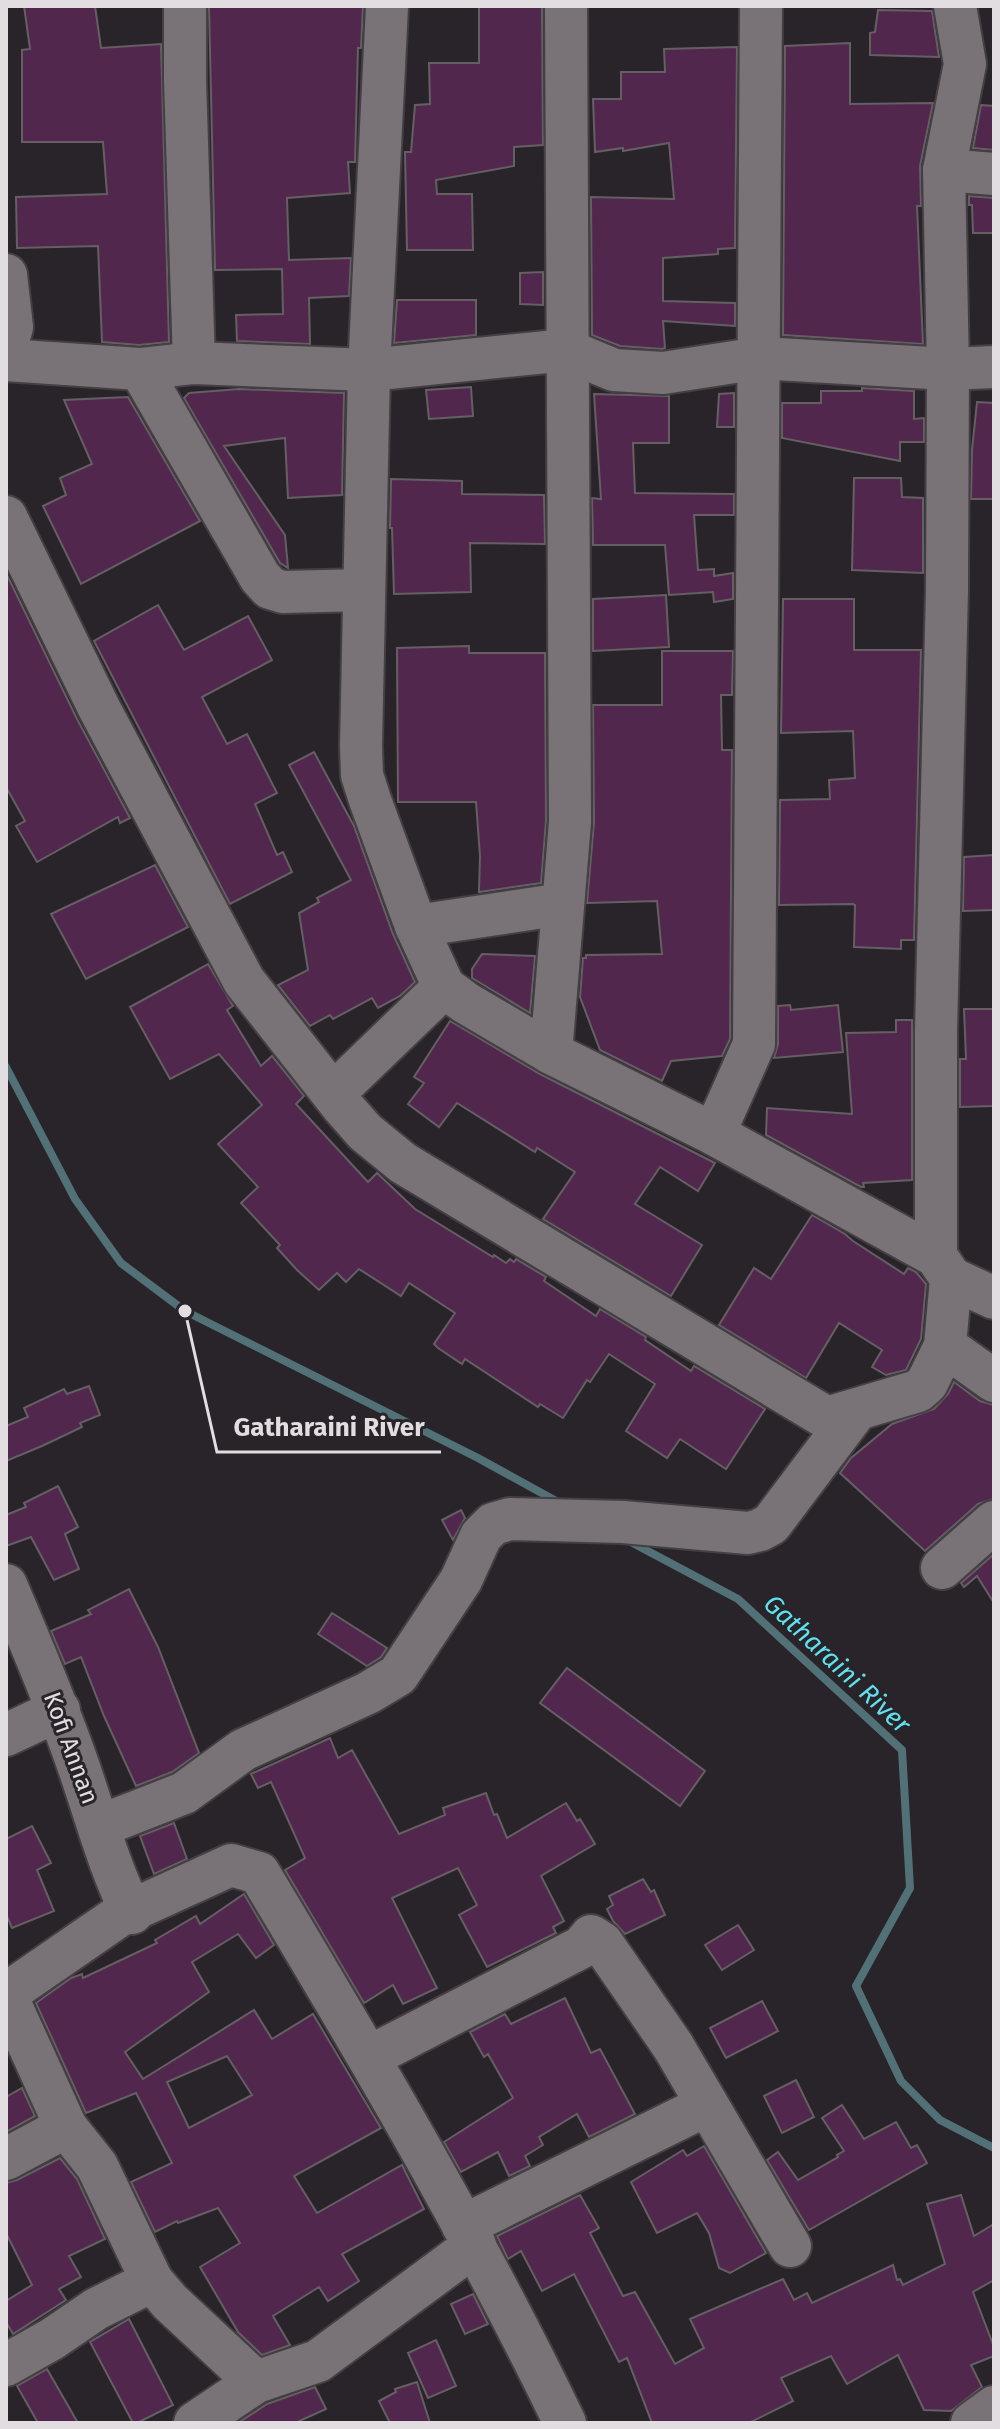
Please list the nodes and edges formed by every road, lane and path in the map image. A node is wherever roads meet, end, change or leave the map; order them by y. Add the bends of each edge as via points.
1 (185, 6) edge
2 (387, 6) edge
3 (566, 6) edge
4 (761, 6) edge
5 (955, 6) edge
6 (944, 170) junction
7 (994, 174) edge
8 (6, 275) edge
9 (6, 348) edge
10 (566, 350) junction
11 (760, 358) junction
12 (6, 360) edge
13 (194, 363) junction
14 (994, 367) edge
15 (140, 369) junction
16 (948, 369) junction
17 (369, 370) junction
18 (6, 517) edge
19 (364, 590) junction
20 (563, 904) junction
21 (416, 926) junction
22 (444, 987) junction
23 (551, 1053) junction
24 (333, 1094) junction
25 (714, 1134) junction
26 (943, 1267) junction
27 (994, 1298) edge
28 (945, 1346) junction
29 (994, 1381) edge
30 (856, 1411) junction
31 (994, 1522) edge
32 (942, 1568) dead end
33 (6, 1585) edge
34 (59, 1710) junction
35 (6, 1735) edge
36 (100, 1826) junction
37 (132, 1913) junction
38 (6, 1994) edge
39 (369, 2057) junction
40 (707, 2105) junction
41 (66, 2127) junction
42 (6, 2159) edge
43 (469, 2235) junction
44 (790, 2246) dead end
45 (152, 2281) junction
46 (6, 2365) edge
47 (256, 2382) junction
48 (994, 2407) edge
49 (195, 2423) edge
50 (565, 2423) edge
51 (972, 2423) edge

1 - 13 street
2 - 17 street
3 - 10 street
4 - 11 street
5 - 6 street via 965,64
6 - 7 street
6 - 16 street
8 - 9 street via 12,327
10 - 11 street via 614,370 663,373
10 - 17 street
10 - 20 street via 570,822
11 - 16 street
11 - 25 street via 754,1044
12 - 15 street
13 - 15 street
13 - 17 street
14 - 16 street
15 - 19 street via 270,588
16 - 26 street via 936,1031
17 - 19 street
18 - 24 street via 99,708 244,981
19 - 21 street via 362,775
20 - 21 street
20 - 23 street
21 - 22 street
22 - 23 street
22 - 24 street
23 - 25 street
24 - 30 street via 365,1132 403,1163 827,1418
25 - 26 street
26 - 27 street
26 - 28 street
28 - 29 street
28 - 30 street via 918,1391
30 - 36 street via 771,1524 760,1530 510,1519 493,1524 398,1675 243,1750 184,1793
31 - 32 street
33 - 34 street, Kofi Annan
34 - 35 street
34 - 36 street, Kofi Annan
36 - 37 street, Kofi Annan via 113,1877
37 - 38 street via 119,1916
37 - 39 street via 231,1865 259,1873
38 - 41 street
39 - 40 street via 582,1947 591,1936 602,1943 673,2046
39 - 43 street
40 - 43 street
40 - 44 street
41 - 42 street
41 - 45 street via 97,2166
43 - 47 street via 318,2361
43 - 50 street
45 - 46 street
45 - 47 street
47 - 49 street
48 - 51 street

